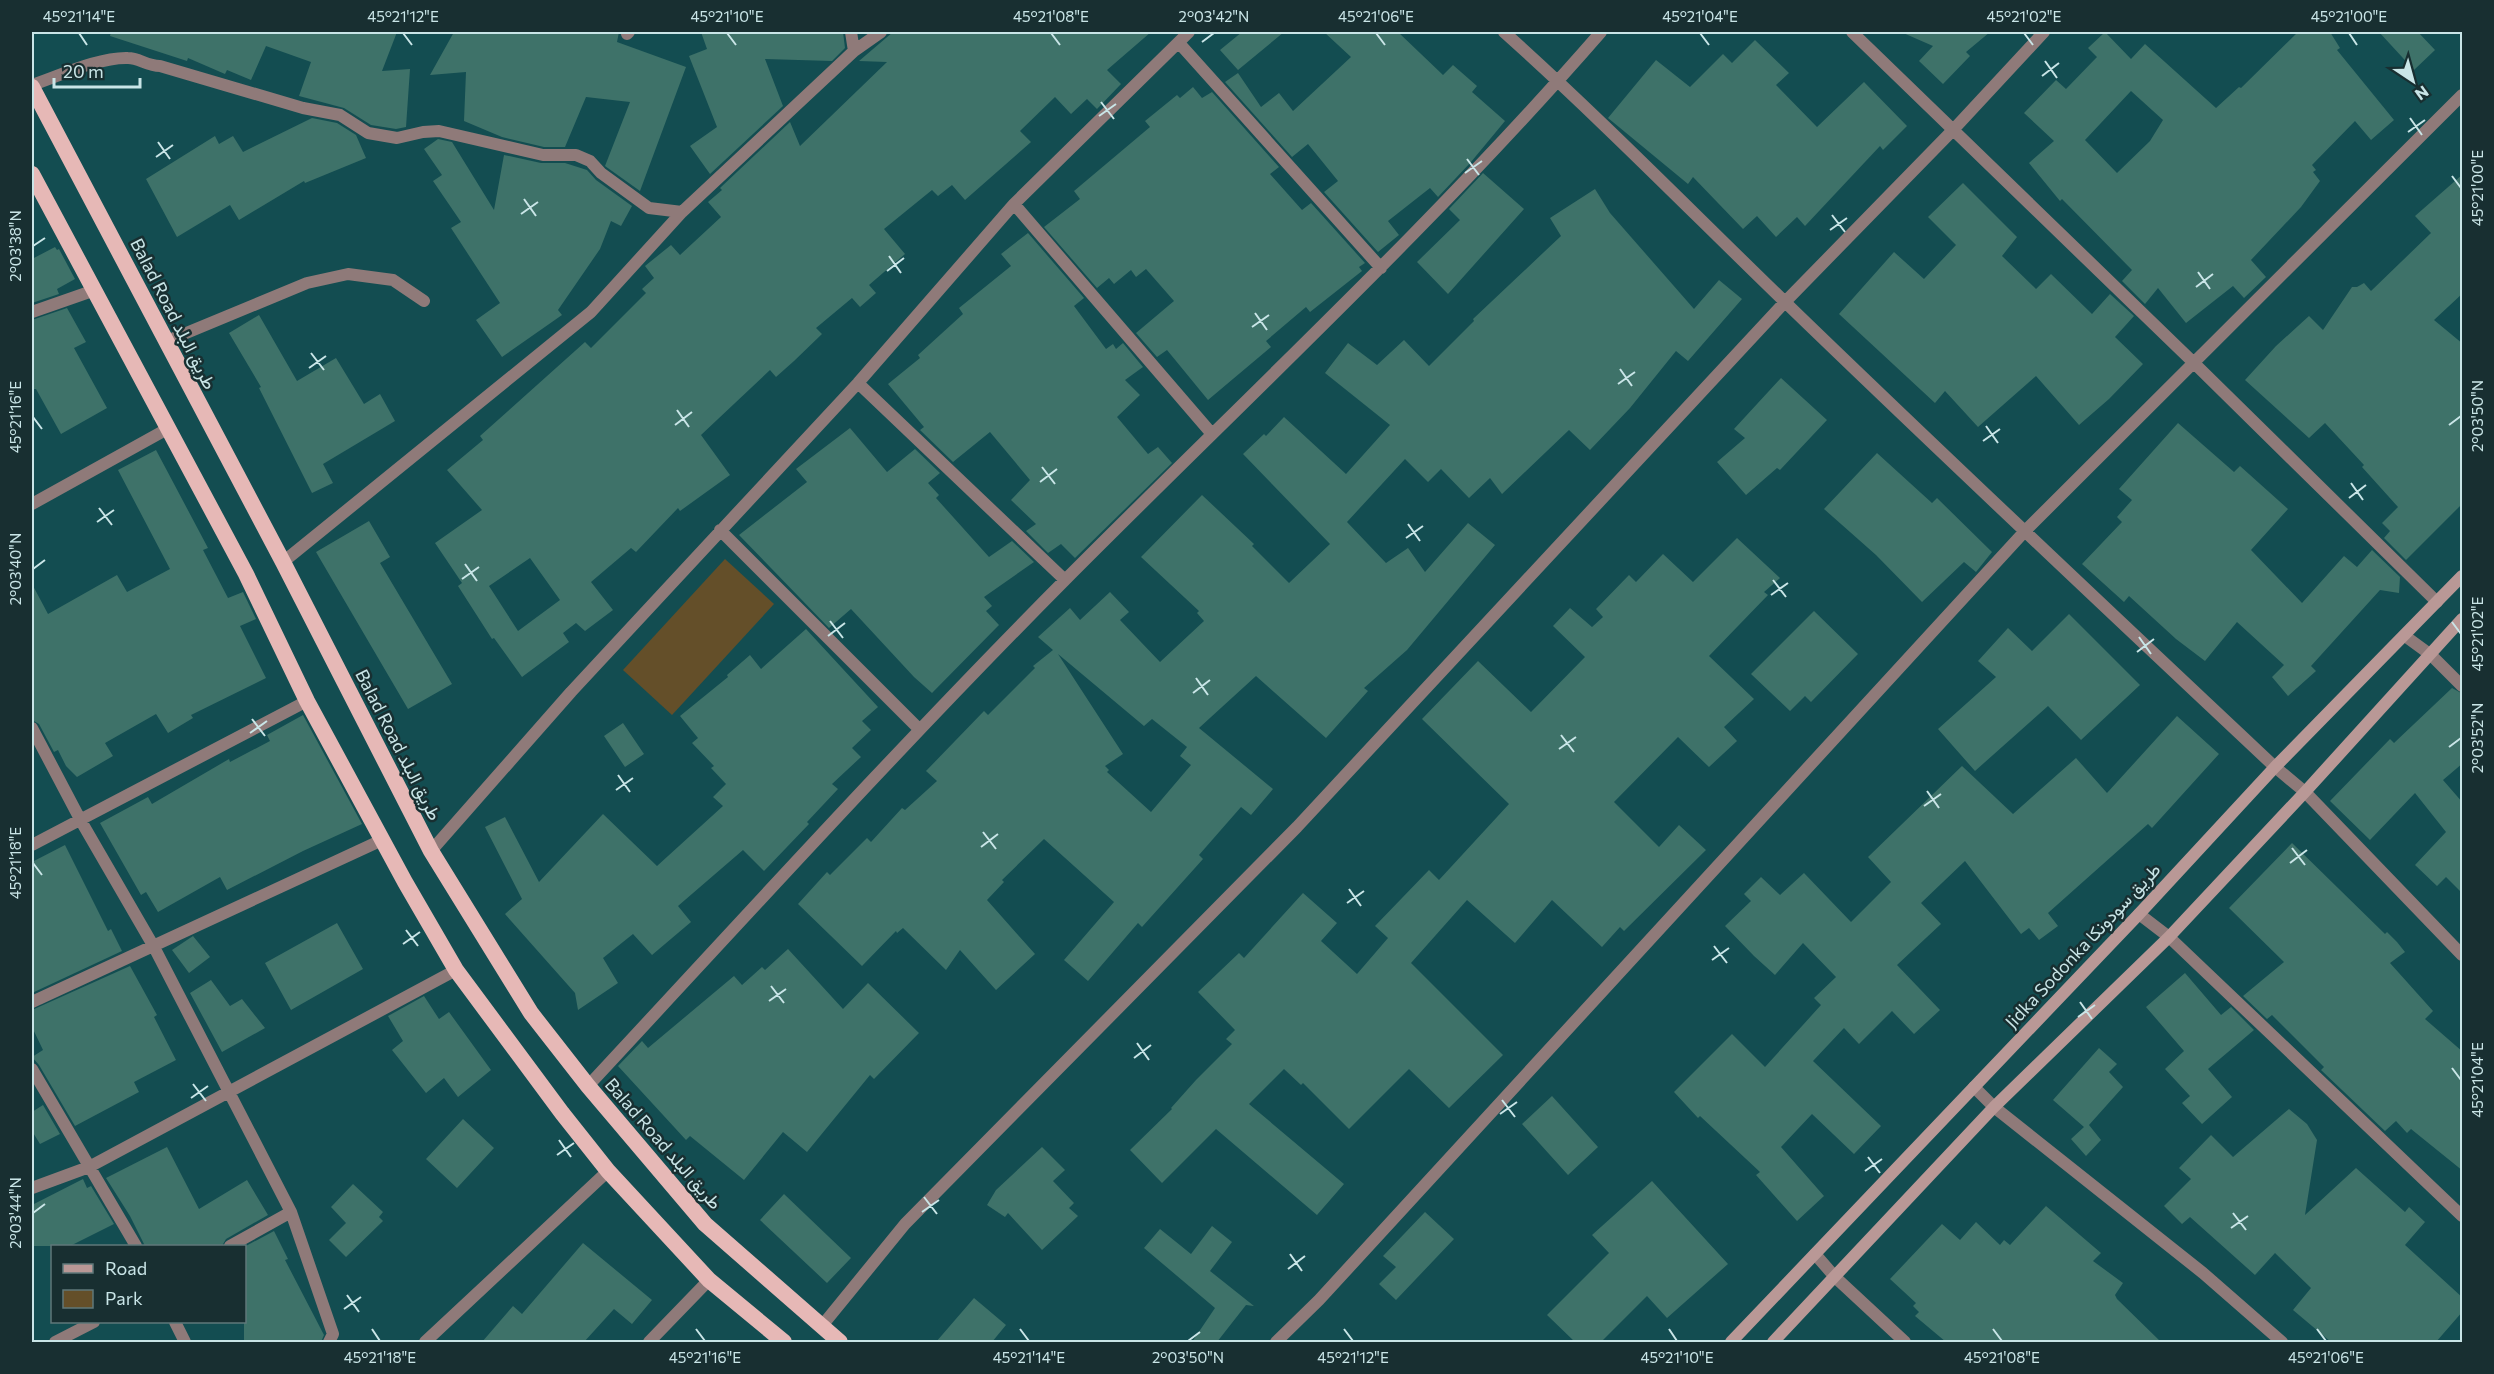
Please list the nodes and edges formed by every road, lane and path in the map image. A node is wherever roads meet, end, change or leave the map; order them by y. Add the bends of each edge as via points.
1 (851, 32) edge
2 (881, 32) edge
3 (1189, 32) edge
4 (1504, 32) edge
5 (1601, 32) edge
6 (1852, 32) edge
7 (2044, 32) edge
8 (1179, 43) junction
9 (854, 51) junction
10 (1558, 81) junction
11 (32, 86) edge
12 (2463, 95) edge
13 (1953, 130) junction
14 (32, 174) edge
15 (1014, 204) junction
16 (682, 212) junction
17 (1381, 268) junction
18 (95, 290) junction
19 (424, 301) dead end
20 (1785, 302) junction
21 (32, 312) edge
22 (167, 341) junction
23 (2195, 364) junction
24 (858, 383) junction
25 (169, 428) junction
26 (1212, 434) junction
27 (32, 504) edge
28 (720, 530) junction
29 (2025, 531) junction
30 (284, 562) junction
31 (2463, 576) edge
32 (1065, 580) junction
33 (2437, 602) junction
34 (2463, 619) edge
35 (2405, 636) junction
36 (2431, 655) junction
37 (2463, 686) edge
38 (307, 701) junction
39 (32, 728) edge
40 (920, 729) junction
41 (2275, 767) junction
42 (2305, 792) junction
43 (81, 821) junction
44 (382, 840) junction
45 (32, 845) edge
46 (431, 851) junction
47 (2139, 914) junction
48 (2169, 937) junction
49 (154, 947) junction
50 (2463, 955) edge
51 (456, 970) junction
52 (32, 1002) edge
53 (32, 1068) edge
54 (588, 1086) junction
55 (1974, 1087) junction
56 (230, 1093) junction
57 (1994, 1107) junction
58 (89, 1167) junction
59 (608, 1171) junction
60 (32, 1188) edge
61 (291, 1212) junction
62 (2463, 1216) edge
63 (134, 1245) edge
64 (232, 1245) edge
65 (1815, 1254) junction
66 (1835, 1277) junction
67 (710, 1280) junction
68 (92, 1323) edge
69 (176, 1323) edge
70 (821, 1327) junction
71 (779, 1341) edge
72 (55, 1342) edge
73 (185, 1342) edge
74 (329, 1342) edge
75 (425, 1342) edge
76 (649, 1342) edge
77 (840, 1342) edge
78 (1276, 1342) edge
79 (1731, 1342) edge
80 (1773, 1342) edge
81 (1905, 1342) edge
82 (2282, 1342) edge

1 - 9 street
2 - 9 street
3 - 8 street
4 - 10 street
5 - 10 street
6 - 13 street
7 - 13 street
8 - 15 street
8 - 17 street
9 - 16 street
10 - 17 street
10 - 20 street
11 - 16 street via 108,60 131,57 149,66 340,115 368,133 397,138 439,131 543,155 576,155 590,161 649,208
11 - 22 highway, Balad Road طريق البلد
12 - 23 street
13 - 20 street
13 - 23 street
14 - 18 highway
15 - 24 street
15 - 26 street
16 - 30 street via 591,312
17 - 26 street
18 - 21 street
18 - 25 highway
19 - 22 street via 393,280 348,274 307,283
20 - 29 street
20 - 70 street via 1297,827 904,1224
22 - 30 highway, Balad Road طريق البلد
23 - 29 street
23 - 33 street
24 - 28 street
24 - 32 street
25 - 27 street
25 - 38 highway
26 - 32 street
28 - 40 street
28 - 46 street
29 - 41 street
29 - 78 street via 1319,1300
30 - 46 highway, Balad Road طريق البلد
31 - 33 main road, Jidka Sodonka طريق سودونكا
32 - 40 street
33 - 35 main road, Jidka Sodonka طريق سودونكا
34 - 36 main road
35 - 36 street
35 - 41 main road, Jidka Sodonka طريق سودونكا
36 - 37 street
36 - 42 main road
38 - 43 street
38 - 44 highway
39 - 43 street
40 - 54 street
41 - 42 street
41 - 47 main road, Jidka Sodonka طريق سودونكا
42 - 48 main road
42 - 50 street
43 - 45 street
43 - 49 street
44 - 49 street
44 - 51 highway
46 - 54 highway, Balad Road طريق البلد via 531,1013
47 - 48 street
47 - 55 main road, Jidka Sodonka طريق سودونكا
48 - 57 main road
48 - 62 street
49 - 52 street
49 - 56 street
51 - 56 street
51 - 59 highway
53 - 58 street
54 - 70 highway, Balad Road طريق البلد via 705,1224
55 - 57 street
55 - 65 main road, Jidka Sodonka طريق سودونكا
56 - 58 street
56 - 61 street
57 - 66 main road
57 - 82 street via 2203,1273
58 - 60 street
58 - 63 street
59 - 67 highway
59 - 75 street
61 - 64 street
61 - 74 street via 333,1334
65 - 66 street
65 - 79 main road, Jidka Sodonka طريق سودونكا
66 - 80 main road
66 - 81 street
67 - 71 highway
67 - 76 street
68 - 72 street
69 - 73 street
70 - 77 highway, Balad Road طريق البلد

